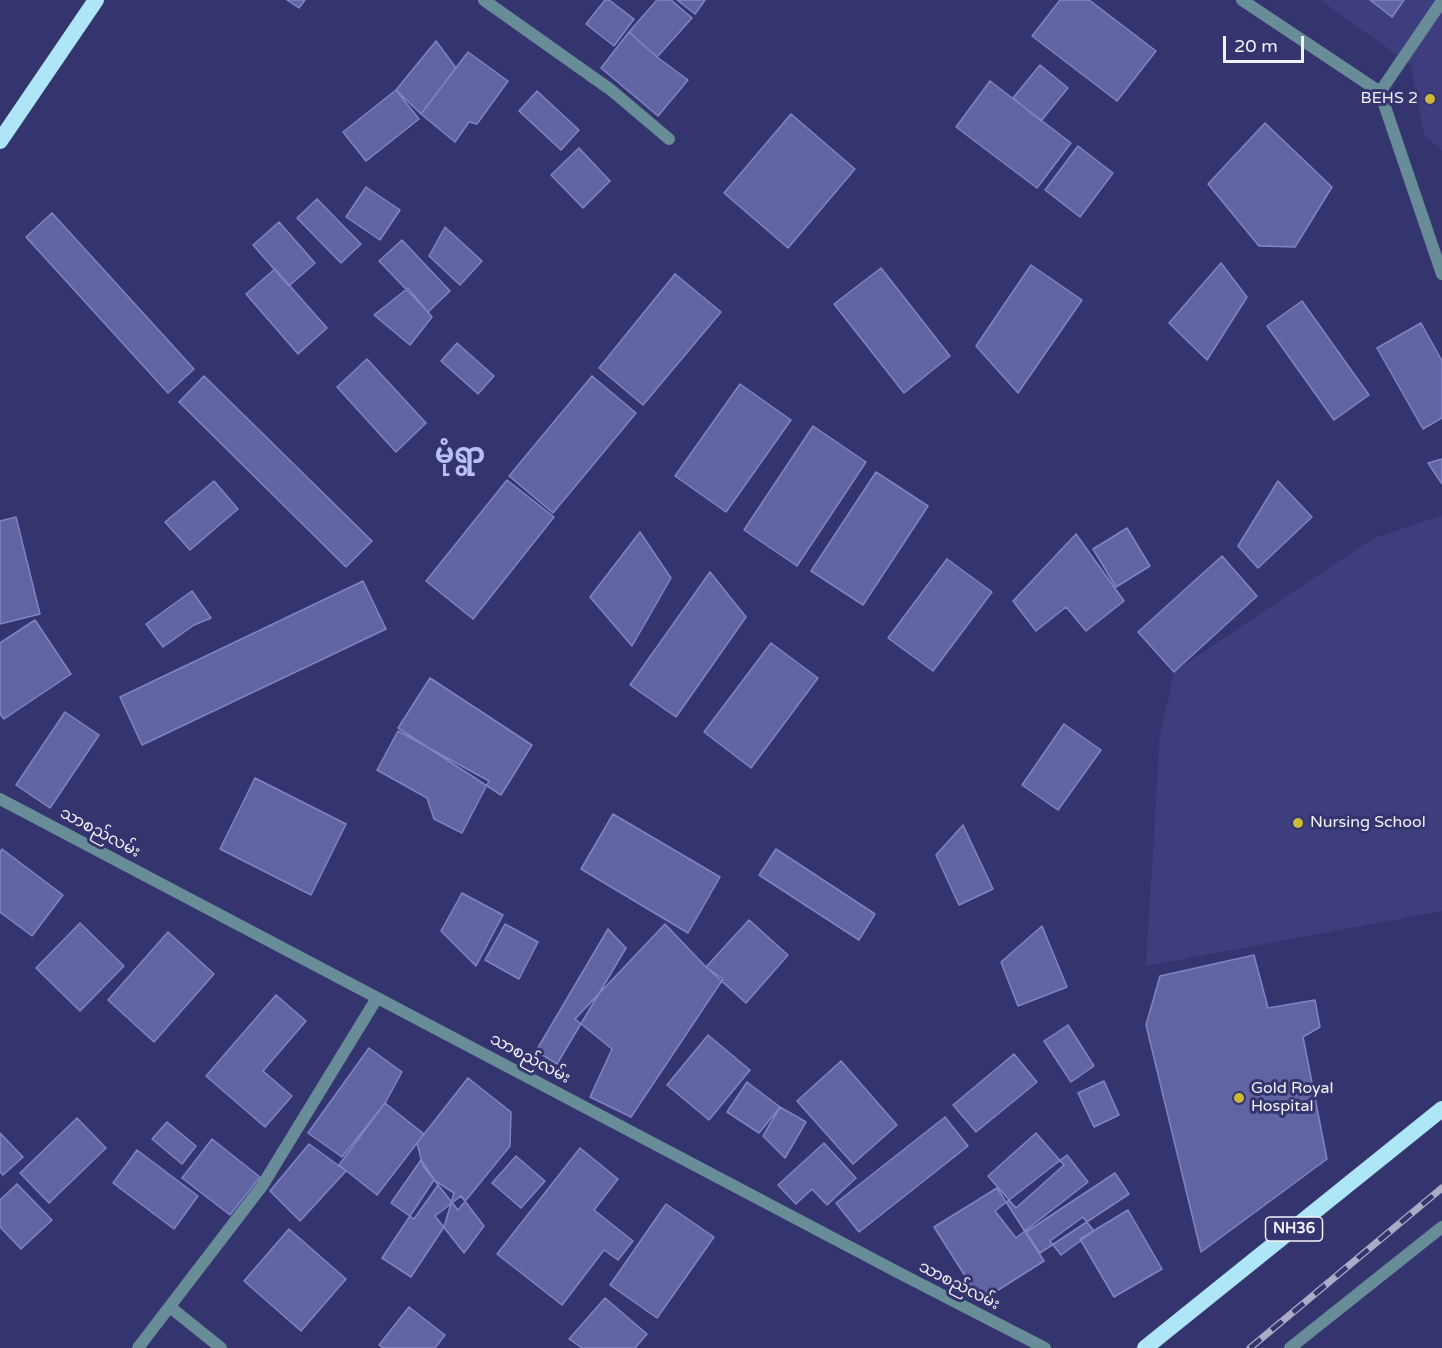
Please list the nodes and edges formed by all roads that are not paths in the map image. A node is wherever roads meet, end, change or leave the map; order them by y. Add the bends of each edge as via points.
1 (96, 0) edge
2 (484, 0) edge
3 (1242, 0) edge
4 (1442, 1) edge
5 (1380, 92) junction
6 (669, 139) dead end
7 (0, 141) edge
8 (1442, 274) edge
9 (0, 799) edge
10 (377, 998) junction
11 (1442, 1109) edge
12 (1442, 1227) edge
13 (170, 1307) junction
14 (138, 1348) edge
15 (221, 1348) edge
16 (1045, 1348) edge
17 (1145, 1348) edge
18 (1290, 1348) edge

1 - 7 highway
2 - 6 street via 611,90
3 - 5 street
4 - 5 street
5 - 8 street
9 - 10 street, သာစည်လမ်း
10 - 13 street via 262,1186
10 - 16 street, သာစည်လမ်း
11 - 17 highway, NH36
12 - 18 street
13 - 14 street
13 - 15 street

